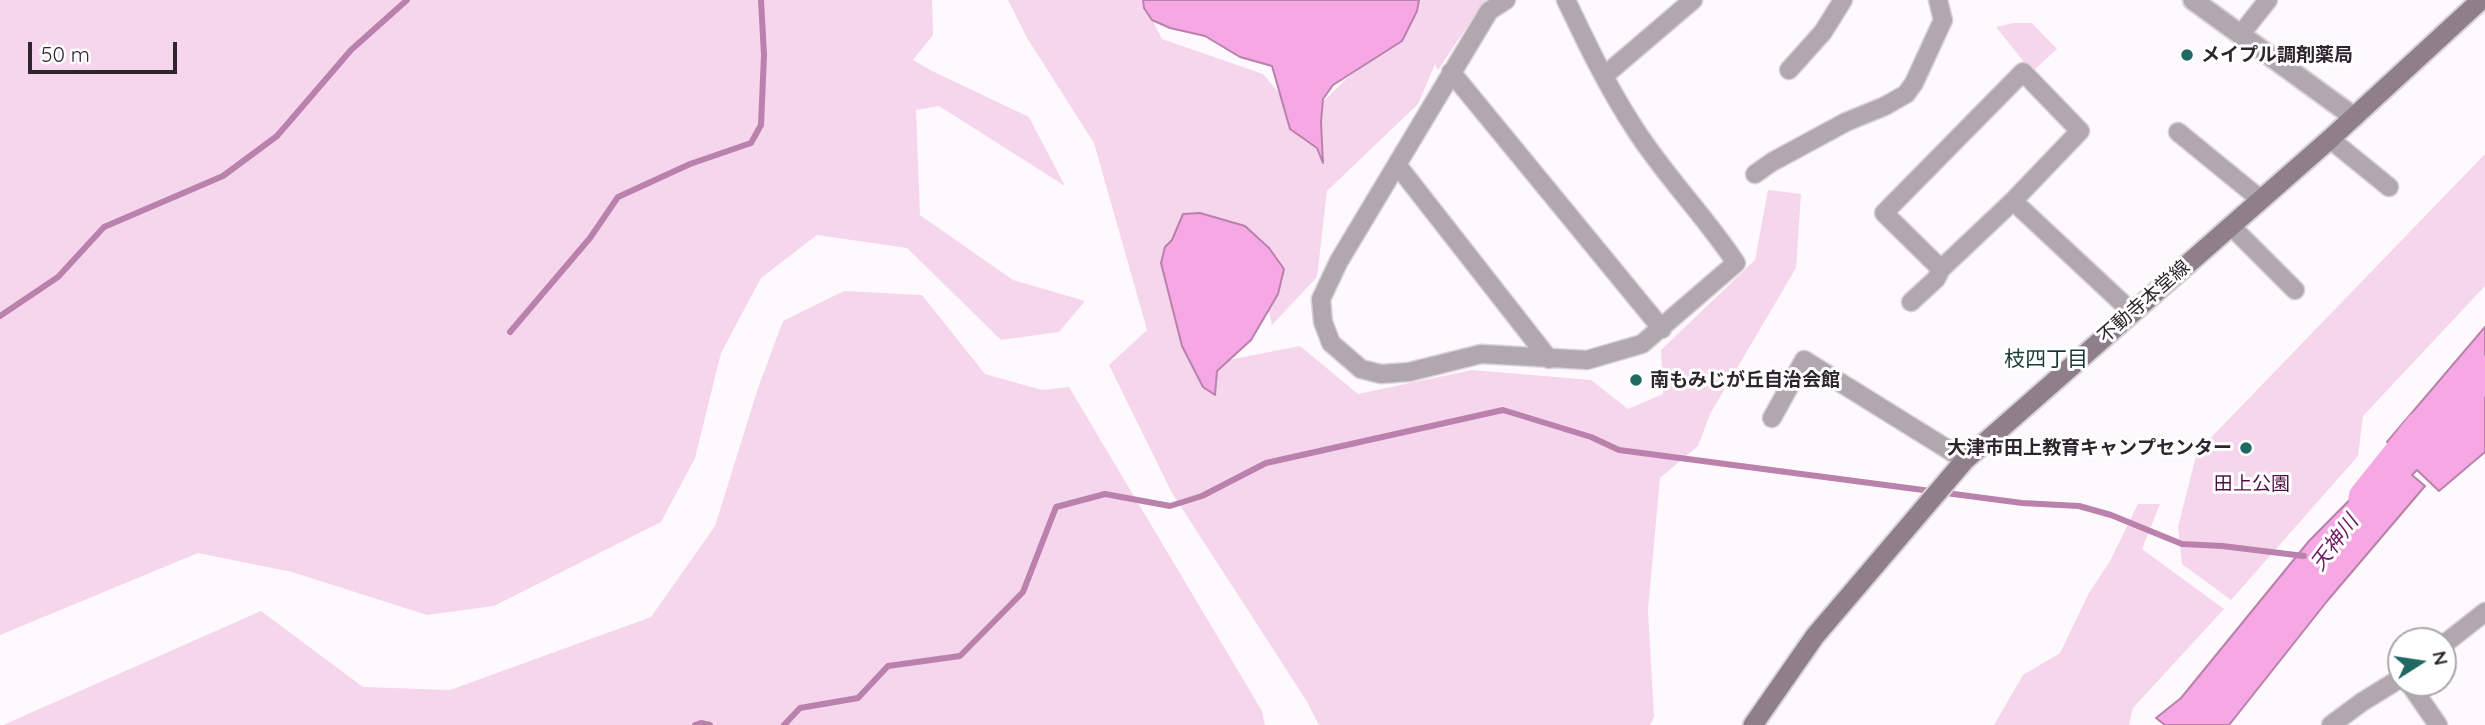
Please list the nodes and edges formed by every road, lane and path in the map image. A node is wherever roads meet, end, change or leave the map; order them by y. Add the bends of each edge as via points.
1 (1506, 0) edge
2 (1566, 0) edge
3 (1843, 0) edge
4 (1938, 0) edge
5 (2193, 0) edge
6 (2268, 0) edge
7 (2481, 0) edge
8 (1687, 2) edge
9 (2241, 34) junction
10 (1789, 70) dead end
11 (1451, 72) junction
12 (1604, 76) junction
13 (2354, 117) junction
14 (2178, 132) dead end
15 (2330, 139) junction
16 (1398, 166) junction
17 (1755, 174) dead end
18 (2389, 187) dead end
19 (2260, 199) junction
20 (2013, 201) junction
21 (2231, 226) junction
22 (1941, 269) junction
23 (2295, 290) dead end
24 (1911, 302) dead end
25 (2133, 313) junction
26 (1662, 329) junction
27 (1549, 359) junction
28 (1772, 418) dead end
29 (1965, 460) junction
30 (2485, 612) edge
31 (2457, 634) edge
32 (2387, 687) edge
33 (2419, 697) edge
34 (1753, 725) edge
35 (2331, 725) edge
36 (2438, 725) edge

1 - 11 street via 1489,11
2 - 12 street
3 - 10 street via 1823,32
4 - 17 street via 1943,20 1906,94
5 - 9 street
6 - 9 street
7 - 13 main road, 不動寺本堂線
8 - 12 street
9 - 13 street
11 - 16 street
11 - 26 street
12 - 26 street via 1635,130 1735,263
13 - 15 main road, 不動寺本堂線
14 - 19 street
15 - 18 street
15 - 19 main road, 不動寺本堂線
16 - 27 street
16 - 27 street via 1321,299 1331,343 1361,369 1381,374 1409,372 1481,354
19 - 21 main road, 不動寺本堂線
20 - 22 street
20 - 22 street via 2080,131 2023,72 1884,213
20 - 25 street
21 - 23 street
21 - 25 main road, 不動寺本堂線
22 - 24 street
25 - 29 main road, 不動寺本堂線
26 - 27 street via 1642,344 1587,360
28 - 29 street via 1804,360
29 - 34 main road, 不動寺本堂線 via 1815,636
30 - 31 street
32 - 35 street
33 - 36 street

